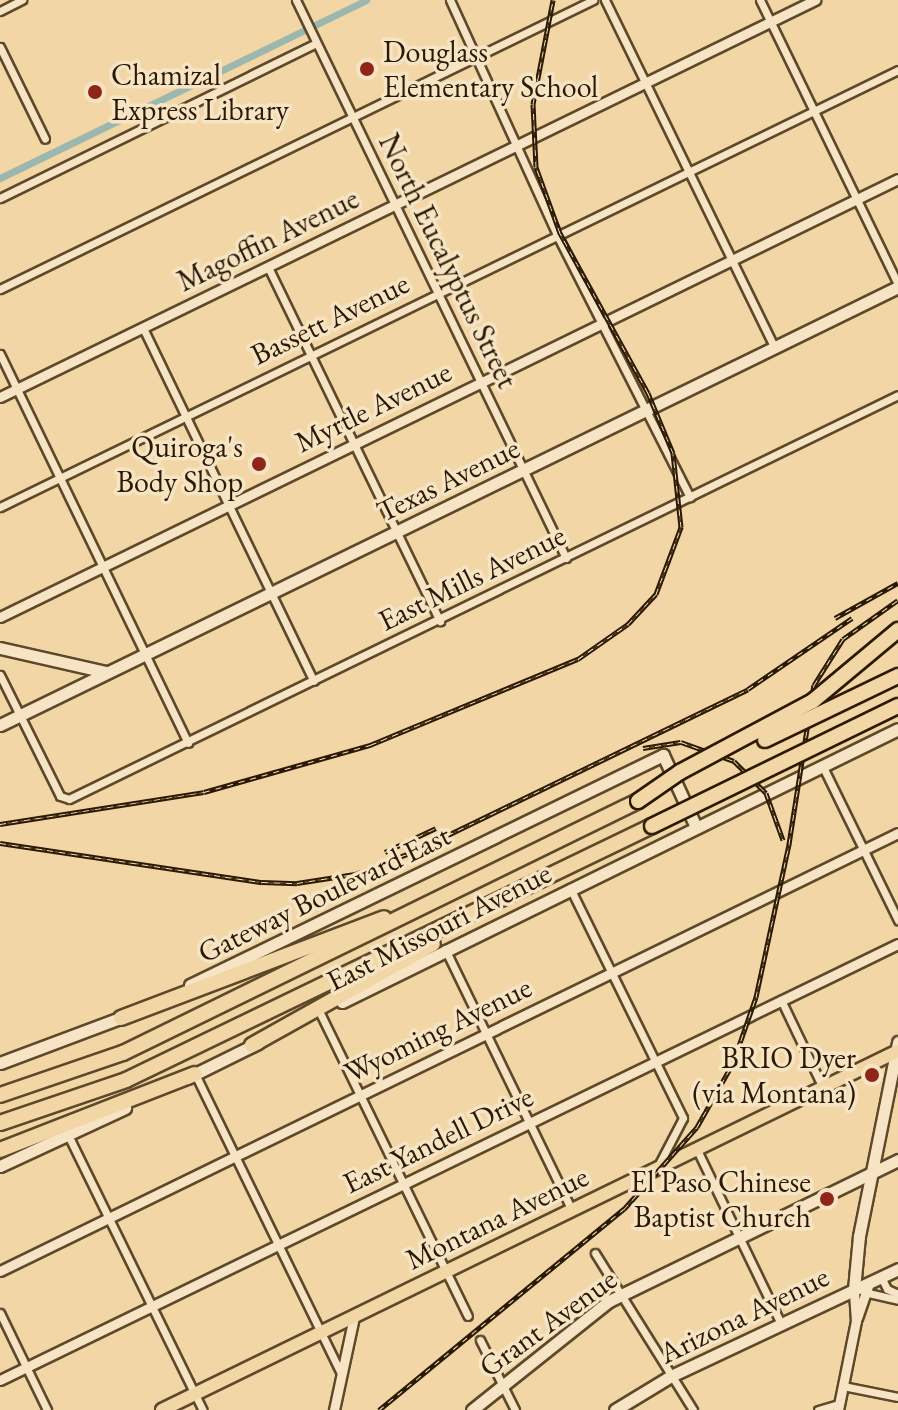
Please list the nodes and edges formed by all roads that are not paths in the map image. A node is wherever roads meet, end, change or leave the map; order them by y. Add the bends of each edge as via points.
1 (22, 0) edge
2 (296, 0) edge
3 (450, 0) edge
4 (593, 0) edge
5 (605, 0) edge
6 (760, 0) edge
7 (815, 0) edge
8 (0, 11) edge
9 (771, 22) junction
10 (310, 31) junction
11 (0, 47) edge
12 (476, 56) junction
13 (898, 70) edge
14 (645, 83) junction
15 (814, 111) junction
16 (352, 117) junction
17 (45, 139) dead end
18 (520, 144) junction
19 (688, 172) junction
20 (898, 179) edge
21 (0, 198) edge
22 (857, 199) junction
23 (394, 205) junction
24 (557, 235) junction
25 (731, 260) junction
26 (268, 267) junction
27 (898, 286) edge
28 (0, 289) edge
29 (436, 294) junction
30 (602, 323) junction
31 (143, 328) junction
32 (775, 348) junction
33 (0, 354) edge
34 (311, 355) junction
35 (479, 382) junction
36 (17, 389) junction
37 (898, 395) edge
38 (0, 397) edge
39 (645, 411) junction
40 (185, 416) junction
41 (354, 443) junction
42 (522, 471) junction
43 (59, 478) junction
44 (690, 497) junction
45 (228, 505) junction
46 (0, 507) edge
47 (397, 532) junction
48 (566, 558) junction
49 (102, 566) junction
50 (270, 593) junction
51 (0, 617) edge
52 (440, 621) junction
53 (898, 630) edge
54 (0, 648) edge
55 (145, 654) junction
56 (106, 672) junction
57 (0, 675) edge
58 (898, 676) edge
59 (314, 681) junction
60 (898, 706) edge
61 (19, 715) junction
62 (0, 723) edge
63 (898, 729) edge
64 (0, 731) edge
65 (188, 743) junction
66 (822, 765) junction
67 (638, 801) junction
68 (695, 825) junction
69 (898, 833) edge
70 (863, 850) junction
71 (570, 888) junction
72 (437, 901) junction
73 (488, 908) junction
74 (898, 920) edge
75 (898, 944) edge
76 (445, 949) junction
77 (612, 973) junction
78 (781, 1000) junction
79 (320, 1013) junction
80 (121, 1018) junction
81 (486, 1034) junction
82 (252, 1045) junction
83 (897, 1048) edge
84 (655, 1062) junction
85 (0, 1063) edge
86 (195, 1074) junction
87 (823, 1088) junction
88 (0, 1095) edge
89 (360, 1095) junction
90 (529, 1122) junction
91 (0, 1123) edge
92 (68, 1135) junction
93 (697, 1150) junction
94 (235, 1156) junction
95 (898, 1160) edge
96 (0, 1162) edge
97 (655, 1170) junction
98 (871, 1173) junction
99 (403, 1183) junction
100 (572, 1210) junction
101 (108, 1218) junction
102 (739, 1237) junction
103 (278, 1244) junction
104 (595, 1253) dead end
105 (898, 1269) edge
106 (0, 1271) edge
107 (447, 1271) junction
108 (881, 1277) junction
109 (868, 1288) junction
110 (854, 1289) junction
111 (619, 1295) junction
112 (898, 1297) edge
113 (152, 1306) junction
114 (0, 1313) edge
115 (468, 1316) dead end
116 (354, 1317) junction
117 (856, 1321) junction
118 (780, 1322) junction
119 (321, 1332) junction
120 (480, 1340) dead end
121 (26, 1367) junction
122 (671, 1376) junction
123 (343, 1378) junction
124 (0, 1380) edge
125 (502, 1385) junction
126 (843, 1386) junction
127 (195, 1394) junction
128 (898, 1397) edge
129 (839, 1407) edge
130 (47, 1410) edge
131 (162, 1410) edge
132 (203, 1410) edge
133 (334, 1410) edge
134 (472, 1410) edge
135 (515, 1410) edge
136 (615, 1410) edge
137 (693, 1410) edge
138 (818, 1410) edge

1 - 8 street
2 - 10 street, North Eucalyptus Street
3 - 12 street
4 - 12 street
5 - 14 street
6 - 9 street
7 - 9 street, Magoffin Avenue
9 - 14 street, Magoffin Avenue
9 - 15 street
10 - 16 street, North Eucalyptus Street
10 - 21 street
11 - 17 street
12 - 16 street
12 - 18 street
13 - 15 street, Bassett Avenue
14 - 18 street, Magoffin Avenue
14 - 19 street
15 - 19 street, Bassett Avenue
15 - 22 street
16 - 23 street, North Eucalyptus Street
16 - 28 street
18 - 23 street, Magoffin Avenue
18 - 24 street
19 - 24 street, Bassett Avenue
19 - 25 street
20 - 22 street, Myrtle Avenue
22 - 25 street, Myrtle Avenue
22 - 27 street
23 - 26 street, Magoffin Avenue
23 - 29 street, North Eucalyptus Street
24 - 29 street, Bassett Avenue
24 - 30 street
25 - 30 street, Myrtle Avenue
25 - 32 street
26 - 31 street, Magoffin Avenue
26 - 34 street
27 - 32 main road, Texas Avenue
29 - 34 street, Bassett Avenue
29 - 35 street, North Eucalyptus Street
30 - 35 street, Myrtle Avenue
30 - 39 street
31 - 36 street, Magoffin Avenue
31 - 40 street
32 - 39 main road, Texas Avenue
33 - 36 street
34 - 40 street, Bassett Avenue
34 - 41 street
35 - 41 street, Myrtle Avenue
35 - 42 street, North Eucalyptus Street
36 - 38 street, Magoffin Avenue
36 - 43 street
37 - 44 street, East Mills Avenue
39 - 42 main road, Texas Avenue
39 - 44 street
40 - 43 street, Bassett Avenue
40 - 45 street
41 - 45 street, Myrtle Avenue
41 - 47 street
42 - 47 main road, Texas Avenue
42 - 48 street, North Eucalyptus Street
43 - 46 street, Bassett Avenue
43 - 49 street
44 - 48 street, East Mills Avenue
45 - 49 street, Myrtle Avenue
45 - 50 street
47 - 50 main road, Texas Avenue
47 - 52 street
48 - 52 street, East Mills Avenue
49 - 51 street, Myrtle Avenue
49 - 55 street
50 - 55 main road, Texas Avenue
50 - 59 street
52 - 59 street, East Mills Avenue
53 - 67 highway, bridge via 813,701 680,772
54 - 56 main road
55 - 56 main road, Texas Avenue
55 - 65 street
56 - 61 main road, Texas Avenue
57 - 61 street
58 - 67 highway, bridge
59 - 65 street, East Mills Avenue
60 - 73 highway, bridge
61 - 62 main road
61 - 64 street, Texas Avenue
61 - 65 street, East Mills Avenue via 66,799
63 - 66 main road, East Missouri Avenue
66 - 68 main road, East Missouri Avenue
66 - 70 street
67 - 72 highway
68 - 71 main road, East Missouri Avenue
68 - 80 main road, Gateway Boulevard East via 663,755
69 - 70 street, Wyoming Avenue
70 - 74 street
70 - 77 street, Wyoming Avenue
71 - 76 main road, East Missouri Avenue
71 - 77 street
72 - 80 highway via 339,933
72 - 88 highway via 123,1053
73 - 82 highway via 468,927
73 - 91 highway via 126,1080
75 - 78 street, East Yandell Drive
76 - 79 main road, East Missouri Avenue
76 - 81 street
77 - 81 street, Wyoming Avenue
77 - 84 street
78 - 84 street, East Yandell Drive
78 - 87 street
79 - 82 main road, East Missouri Avenue
79 - 89 street
80 - 85 main road, Gateway Boulevard East
81 - 89 street, Wyoming Avenue
81 - 90 street
82 - 86 main road, East Missouri Avenue
83 - 87 main road, Montana Avenue
83 - 98 main road
84 - 90 street, East Yandell Drive
84 - 97 street via 684,1123
86 - 92 main road, East Missouri Avenue
86 - 94 street
86 - 96 highway
87 - 93 main road, Montana Avenue
89 - 94 street, Wyoming Avenue
89 - 99 street
90 - 99 street, East Yandell Drive
90 - 100 street
92 - 96 main road, East Missouri Avenue
92 - 101 street
93 - 97 main road, Montana Avenue
93 - 102 street
94 - 101 street, Wyoming Avenue
94 - 103 street
95 - 98 main road, Grant Avenue
97 - 100 main road, Montana Avenue
98 - 102 main road, Grant Avenue
98 - 110 main road
99 - 103 street, East Yandell Drive
99 - 107 street
100 - 107 main road, Montana Avenue
101 - 106 street, Wyoming Avenue
101 - 113 street
102 - 111 main road, Grant Avenue
102 - 118 street
103 - 113 street, East Yandell Drive
103 - 119 street
104 - 111 street
105 - 108 main road, Arizona Avenue
107 - 115 street
107 - 116 main road, Montana Avenue
108 - 109 main road, Arizona Avenue
108 - 112 street
109 - 110 main road, Arizona Avenue
109 - 112 street
109 - 117 street
110 - 117 street
110 - 118 main road, Arizona Avenue
111 - 122 street
111 - 125 main road, Grant Avenue
113 - 121 street, East Yandell Drive
113 - 127 street
114 - 121 street
116 - 119 main road, Montana Avenue
116 - 123 street
117 - 126 street
118 - 122 main road, Arizona Avenue
119 - 123 street
119 - 127 main road, Montana Avenue
120 - 125 street
121 - 124 street, East Yandell Drive
121 - 130 street
122 - 136 main road, Arizona Avenue
122 - 137 street
123 - 133 street
125 - 134 main road, Grant Avenue
125 - 135 street
126 - 128 street
126 - 129 street
127 - 131 main road, Montana Avenue
127 - 132 street
129 - 138 street

